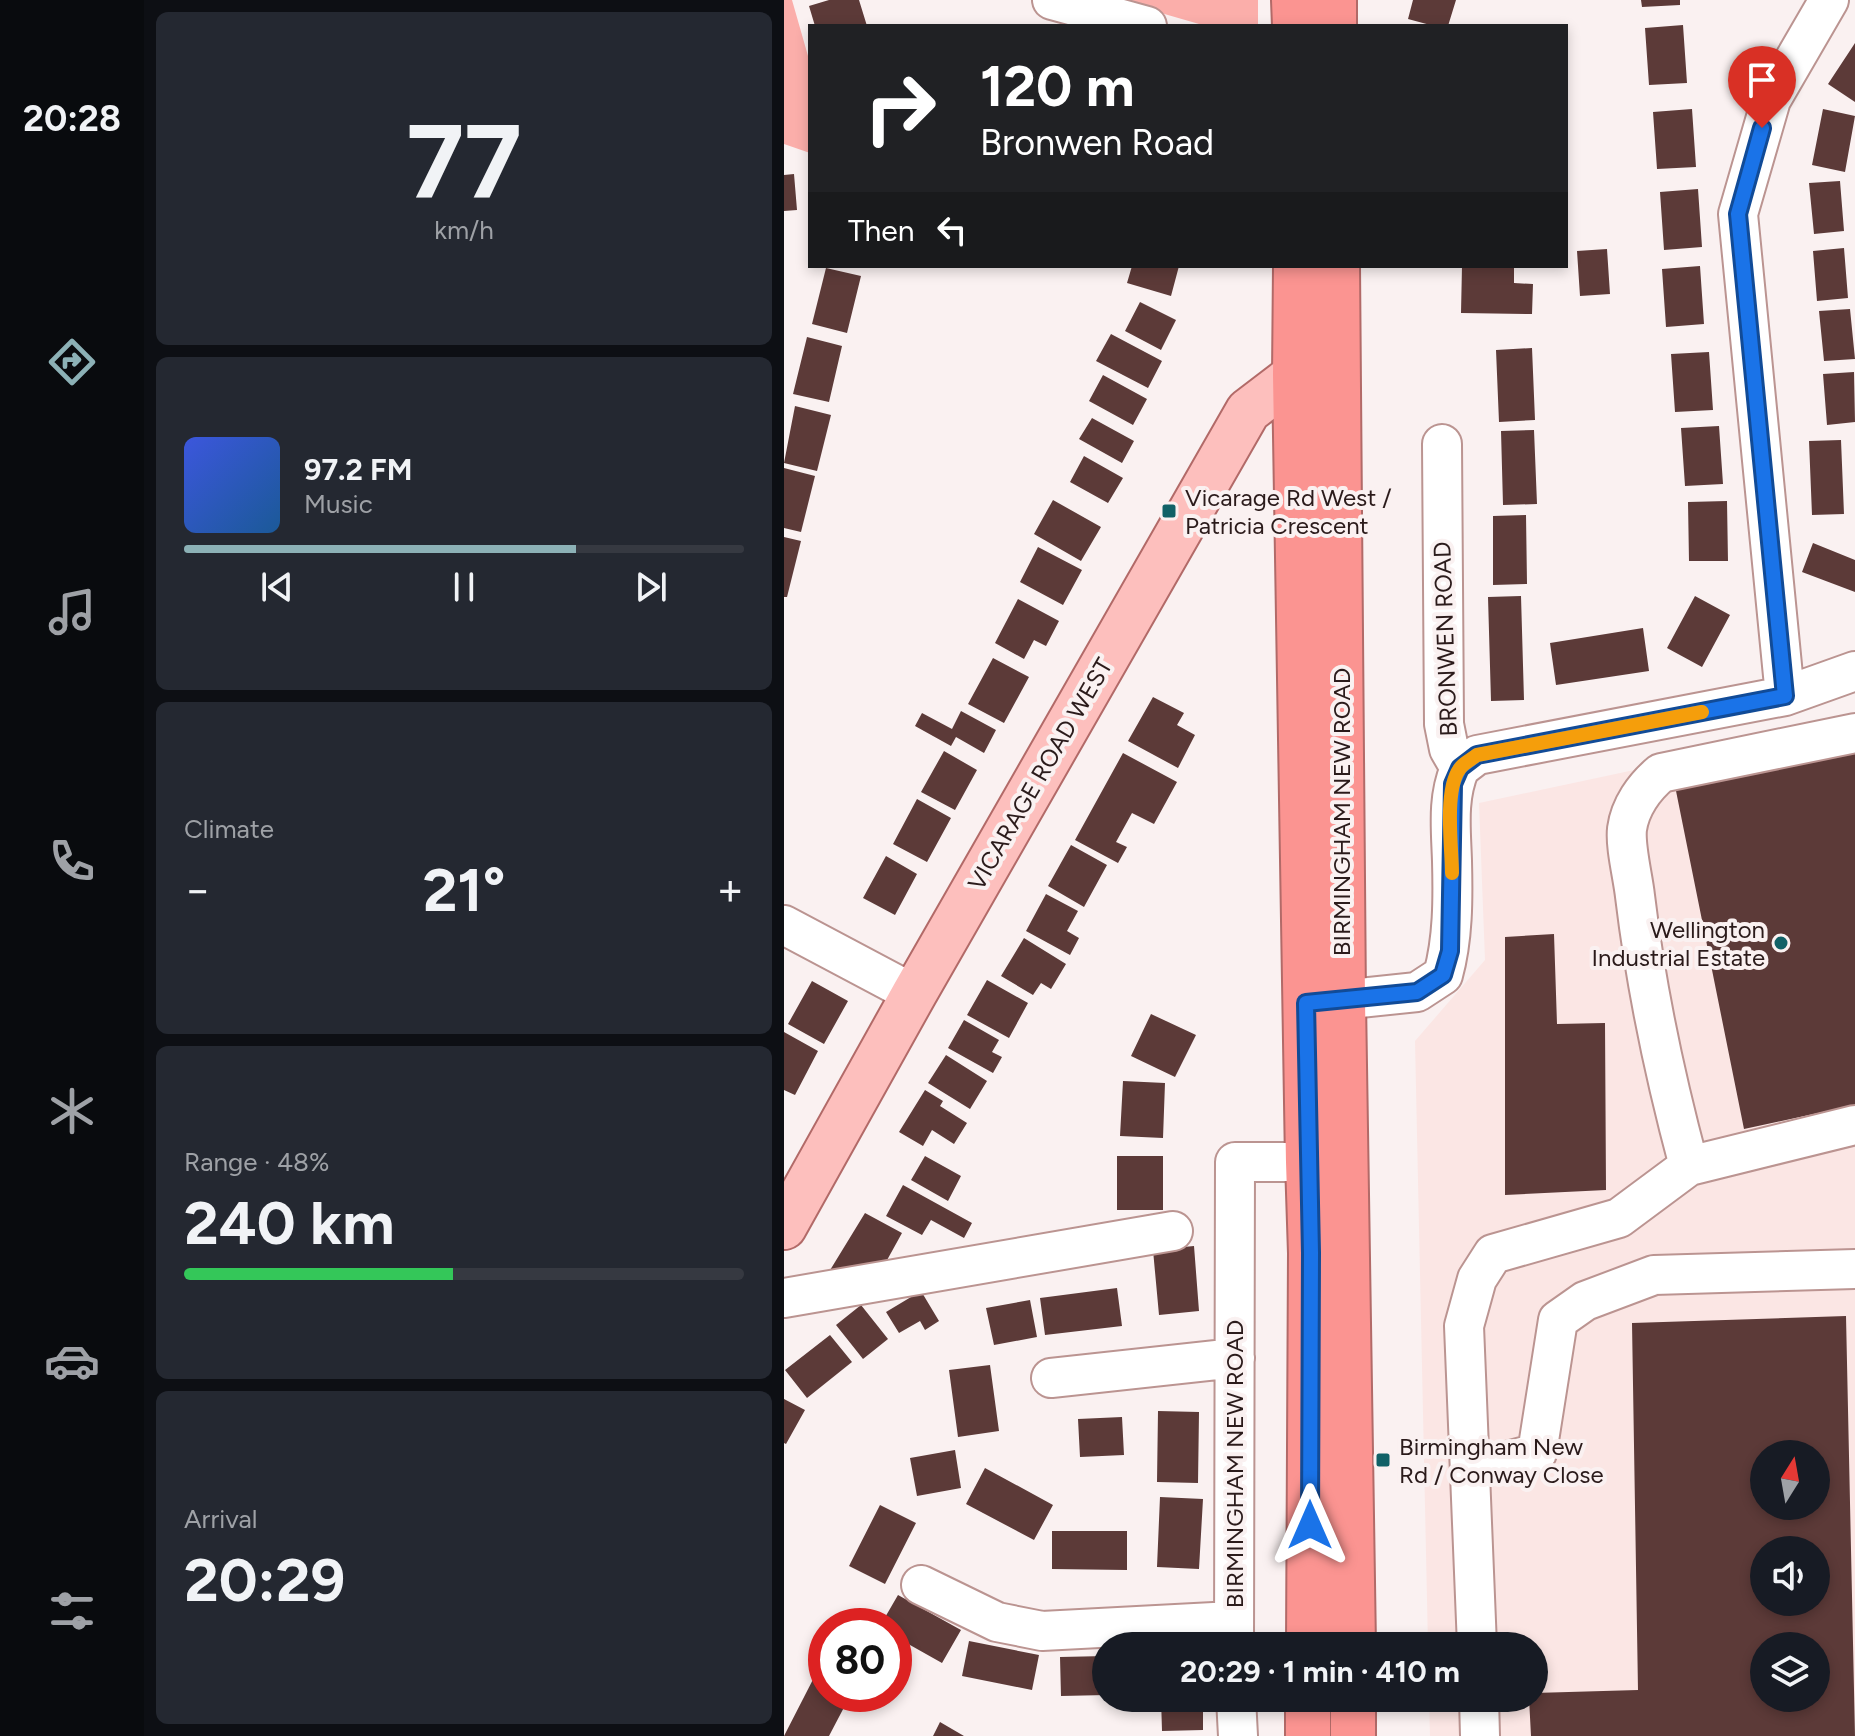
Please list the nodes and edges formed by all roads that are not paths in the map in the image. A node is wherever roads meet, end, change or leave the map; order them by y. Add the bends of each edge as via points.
1 (1052, 0) edge
2 (1294, 0) edge
3 (1829, 0) edge
4 (1327, 14) edge
5 (1140, 24) edge
6 (1296, 268) edge
7 (1337, 268) edge
8 (1338, 364) junction
9 (1295, 375) junction
10 (1442, 444) dead end
11 (1855, 671) edge
12 (1785, 696) junction
13 (1855, 733) edge
14 (1460, 768) junction
15 (784, 925) edge
16 (914, 994) junction
17 (1325, 1002) junction
18 (1855, 1125) edge
19 (1308, 1162) junction
20 (1689, 1166) junction
21 (784, 1227) edge
22 (1173, 1231) dead end
23 (1855, 1269) edge
24 (784, 1298) edge
25 (1235, 1358) junction
26 (1051, 1378) dead end
27 (1470, 1471) junction
28 (921, 1585) dead end
29 (1138, 1632) edge
30 (1233, 1632) edge
31 (1309, 1632) edge
32 (1352, 1632) edge
33 (1476, 1632) edge
34 (1237, 1712) edge
35 (1308, 1712) edge
36 (1353, 1712) edge
37 (1479, 1712) edge
38 (1238, 1736) edge
39 (1308, 1736) edge
40 (1353, 1736) edge
41 (1480, 1736) edge

1 - 5 street
2 - 4 highway
3 - 12 street via 1771,100 1738,214
6 - 9 highway, BIRMINGHAM NEW ROAD
7 - 8 highway, BIRMINGHAM NEW ROAD
8 - 9 main road, VICARAGE ROAD WEST
8 - 17 highway, BIRMINGHAM NEW ROAD
9 - 16 main road, VICARAGE ROAD WEST via 1248,411
9 - 17 highway, BIRMINGHAM NEW ROAD
10 - 14 street, BRONWEN ROAD via 1444,724
11 - 12 street
12 - 14 street via 1477,755
13 - 20 street via 1661,773 1647,784 1634,807 1627,830 1643,959
14 - 17 street, BRONWEN ROAD via 1450,808 1450,951 1443,975 1417,992
15 - 16 street
16 - 21 main road, VICARAGE ROAD WEST
17 - 19 highway, BIRMINGHAM NEW ROAD
17 - 32 highway, BIRMINGHAM NEW ROAD
18 - 20 street
19 - 25 street, BIRMINGHAM NEW ROAD via 1235,1162
19 - 31 highway, BIRMINGHAM NEW ROAD
20 - 27 street via 1619,1218 1493,1254 1477,1279 1464,1326
22 - 24 street
23 - 27 street via 1654,1275 1585,1301 1558,1320 1537,1453
25 - 26 street
25 - 30 street, BIRMINGHAM NEW ROAD
27 - 33 street
28 - 29 street via 997,1622 1042,1631
34 - 38 street
35 - 39 highway
36 - 40 highway
37 - 41 street

